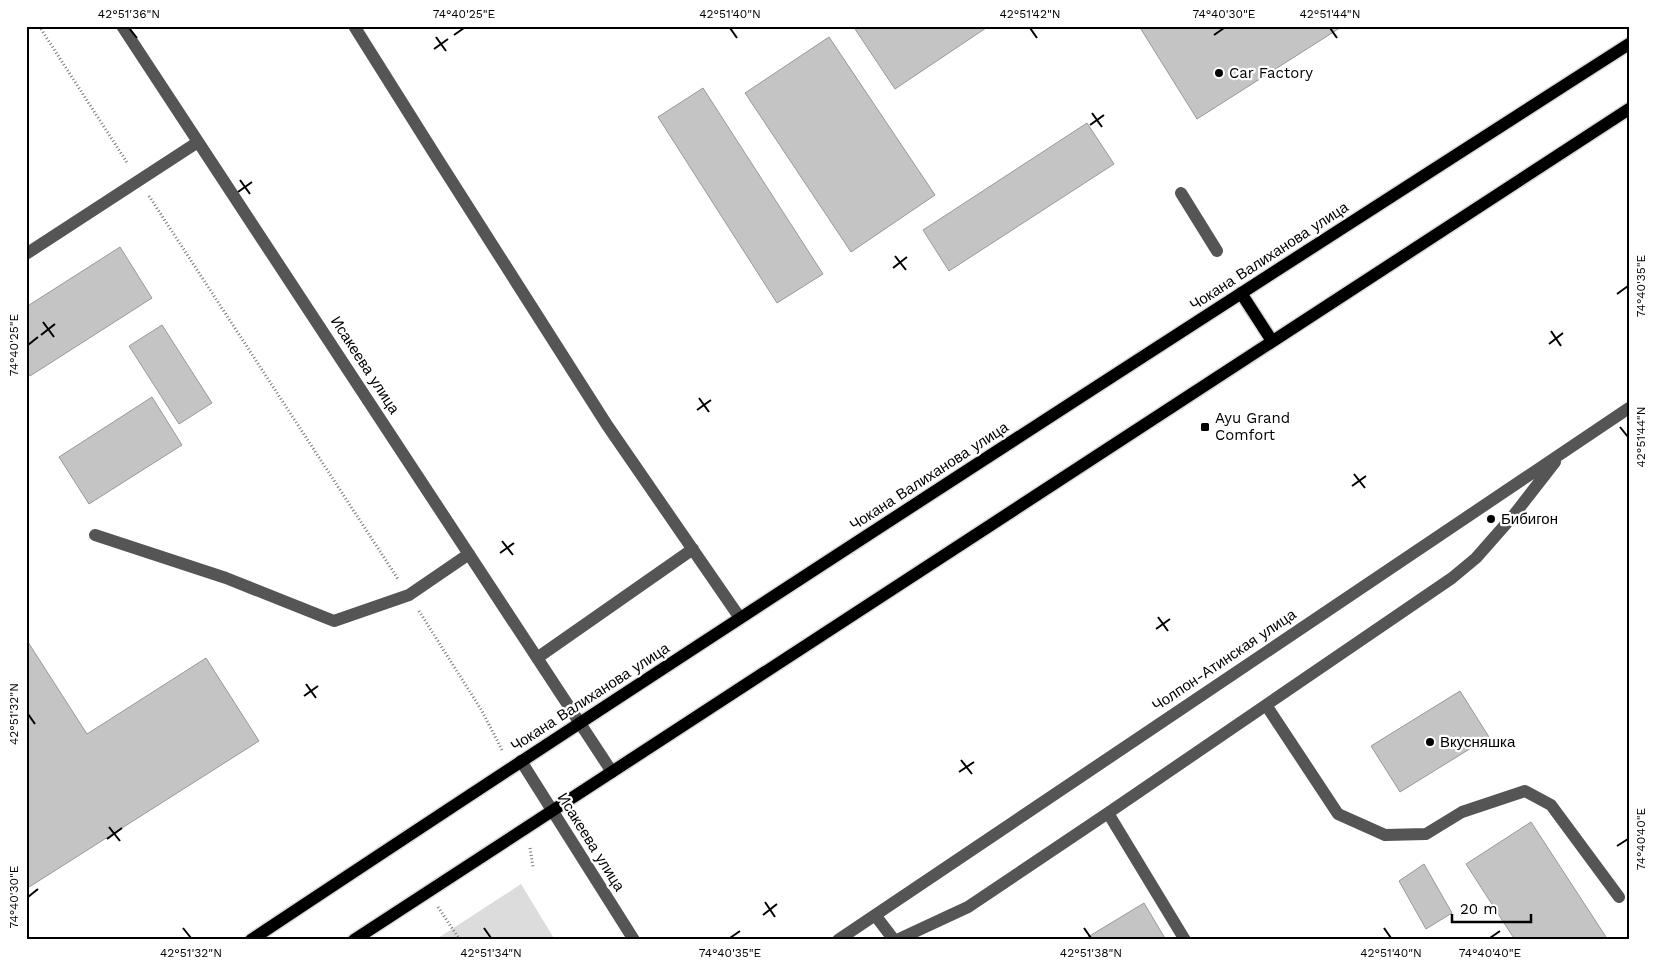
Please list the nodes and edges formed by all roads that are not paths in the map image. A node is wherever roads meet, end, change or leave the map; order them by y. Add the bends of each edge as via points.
1 (122, 26) edge
2 (354, 26) edge
3 (1629, 44) edge
4 (1629, 109) edge
5 (198, 142) junction
6 (1181, 193) dead end
7 (1217, 251) dead end
8 (26, 254) edge
9 (1241, 293) junction
10 (1272, 341) junction
11 (1629, 408) edge
12 (1563, 452) junction
13 (95, 535) dead end
14 (693, 549) junction
15 (469, 554) junction
16 (740, 618) junction
17 (537, 658) junction
18 (1266, 705) junction
19 (580, 723) junction
20 (516, 764) junction
21 (612, 772) junction
22 (552, 811) junction
23 (1108, 813) junction
24 (1620, 897) dead end
25 (875, 914) junction
26 (251, 940) edge
27 (354, 940) edge
28 (634, 940) edge
29 (838, 940) edge
30 (895, 940) edge
31 (1185, 940) edge

1 - 5 street, Исакеева улица
2 - 14 street via 607,425
3 - 9 main road, Чокана Валиханова улица
4 - 10 main road
5 - 8 street
5 - 15 street, Исакеева улица
6 - 7 street
9 - 10 main road
9 - 16 main road, Чокана Валиханова улица
10 - 21 main road
11 - 12 street, Чолпон-Атинская улица
12 - 18 street via 1476,558 1452,578
12 - 25 street, Чолпон-Атинская улица
13 - 15 street via 226,578 334,621 408,595
14 - 16 street
14 - 17 street
15 - 17 street, Исакеева улица
16 - 19 main road, Чокана Валиханова улица
17 - 19 street, Исакеева улица
18 - 23 street
18 - 24 street via 1338,814 1385,835 1426,834 1462,812 1525,791 1551,805
19 - 20 main road, Чокана Валиханова улица
19 - 21 street, Исакеева улица
20 - 22 street, Исакеева улица
20 - 26 main road, Чокана Валиханова улица
21 - 22 main road
22 - 27 main road
22 - 28 street, Исакеева улица
23 - 30 street via 968,906
23 - 31 street
25 - 29 street, Чолпон-Атинская улица
25 - 30 street

